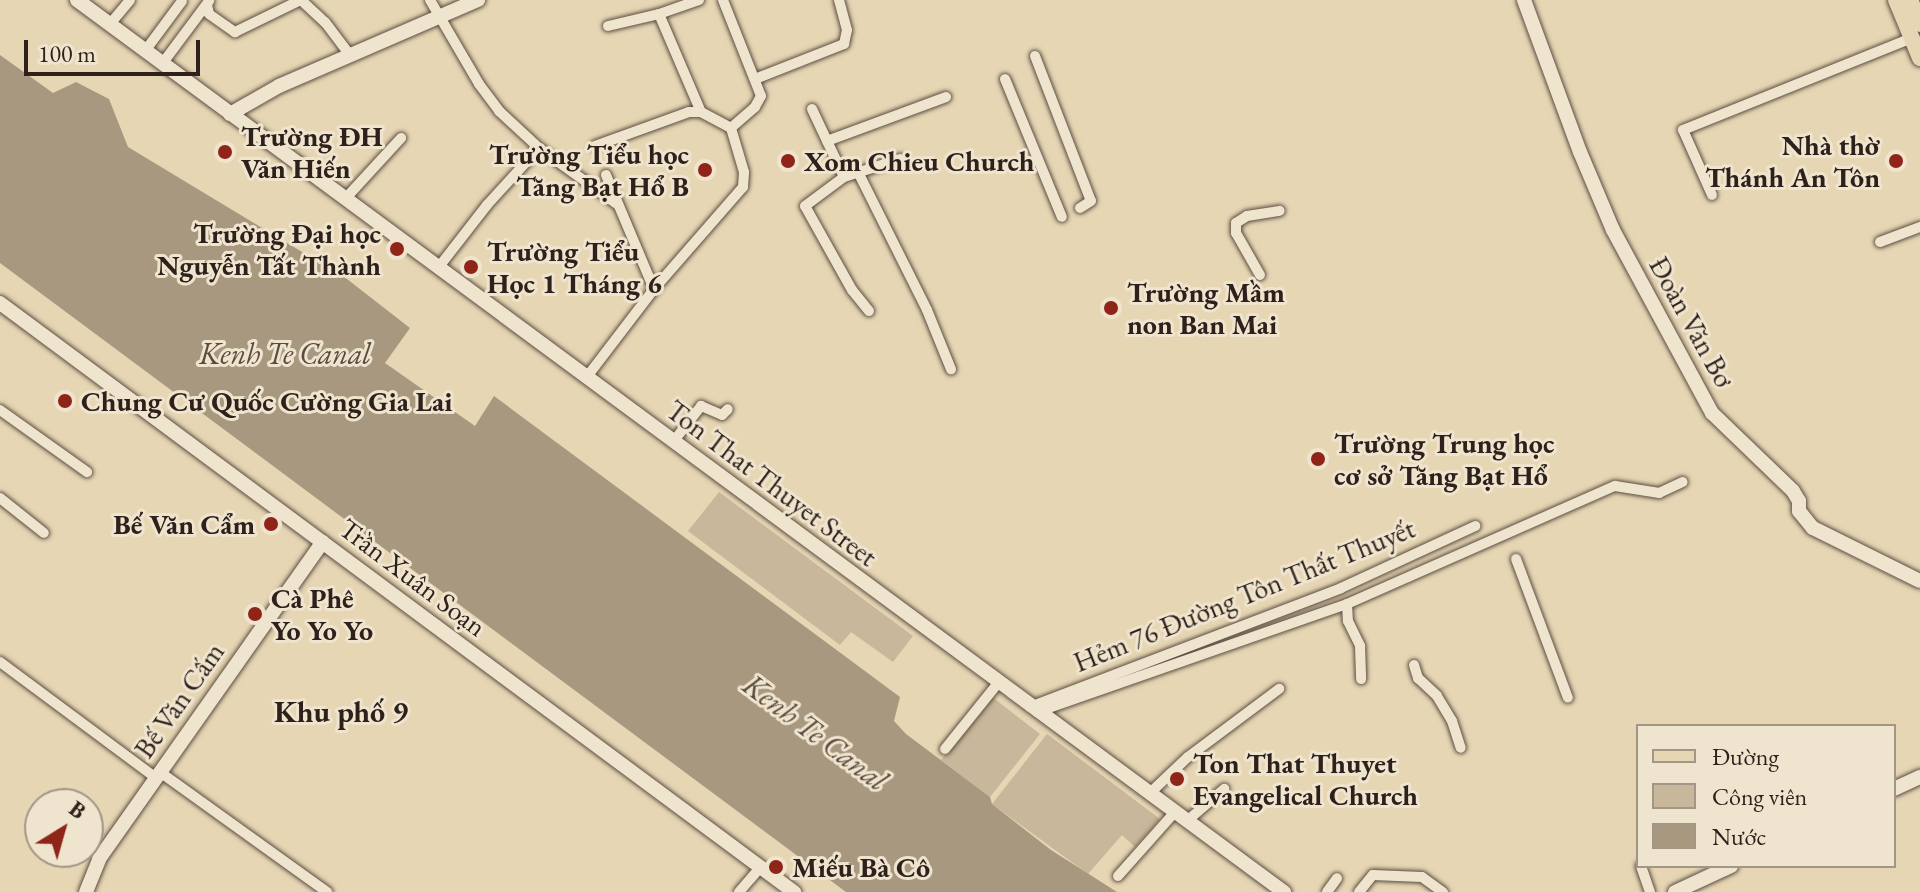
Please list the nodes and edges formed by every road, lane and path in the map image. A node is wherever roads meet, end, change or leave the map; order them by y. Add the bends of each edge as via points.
1 (77, 0) edge
2 (130, 0) edge
3 (430, 0) edge
4 (477, 0) edge
5 (699, 0) edge
6 (723, 0) edge
7 (839, 0) edge
8 (1524, 0) edge
9 (1896, 0) edge
10 (1910, 0) edge
11 (182, 1) edge
12 (208, 2) edge
13 (659, 14) junction
14 (439, 16) junction
15 (110, 24) junction
16 (608, 26) dead end
17 (1916, 31) edge
18 (145, 51) junction
19 (350, 55) junction
20 (1035, 56) dead end
21 (1920, 58) edge
22 (162, 64) junction
23 (755, 79) junction
24 (1005, 79) dead end
25 (946, 97) dead end
26 (812, 109) dead end
27 (701, 112) junction
28 (230, 114) junction
29 (731, 128) junction
30 (401, 138) dead end
31 (827, 141) junction
32 (595, 146) dead end
33 (539, 148) junction
34 (900, 159) dead end
35 (859, 174) junction
36 (606, 175) dead end
37 (844, 177) junction
38 (1712, 195) dead end
39 (345, 199) junction
40 (617, 204) junction
41 (1080, 208) dead end
42 (1280, 211) dead end
43 (1062, 217) dead end
44 (1920, 227) edge
45 (1880, 242) dead end
46 (438, 268) junction
47 (1260, 275) dead end
48 (654, 289) junction
49 (2, 309) edge
50 (869, 311) dead end
51 (951, 369) dead end
52 (586, 378) junction
53 (728, 409) dead end
54 (0, 410) edge
55 (673, 442) junction
56 (87, 472) dead end
57 (1683, 482) dead end
58 (0, 498) edge
59 (1475, 526) dead end
60 (44, 533) dead end
61 (323, 542) junction
62 (1516, 559) dead end
63 (1920, 581) edge
64 (1347, 604) junction
65 (0, 662) edge
66 (1414, 665) dead end
67 (1361, 679) dead end
68 (998, 683) junction
69 (1279, 689) dead end
70 (1568, 698) dead end
71 (1034, 709) junction
72 (1461, 748) dead end
73 (945, 749) dead end
74 (158, 775) junction
75 (1920, 777) edge
76 (1896, 787) edge
77 (1224, 789) dead end
78 (1150, 793) junction
79 (1182, 816) junction
80 (761, 867) junction
81 (1642, 868) edge
82 (1727, 868) edge
83 (1118, 876) dead end
84 (1337, 878) dead end
85 (86, 892) edge
86 (327, 892) edge
87 (739, 892) edge
88 (794, 892) edge
89 (1284, 892) edge
90 (1327, 892) edge
91 (1359, 892) edge
92 (1443, 892) edge
93 (1650, 892) edge
94 (1675, 892) edge

1 - 15 main road, Ton That Thuyet Street
2 - 15 street
3 - 14 street
4 - 14 main road
5 - 13 street
6 - 23 street
7 - 23 street via 847,30 844,44
8 - 63 main road, Đoàn Văn Bơ via 1613,230 1712,413 1793,491 1799,511 1813,528
9 - 17 main road
10 - 17 main road
11 - 18 street
12 - 19 street via 209,14 235,32 301,0
12 - 22 street
13 - 16 street
13 - 27 street
14 - 19 main road
14 - 33 street via 499,111
15 - 18 main road, Ton That Thuyet Street
17 - 21 main road
17 - 38 street via 1683,130
18 - 22 main road, Ton That Thuyet Street
19 - 28 main road
20 - 41 street via 1091,201
22 - 28 main road, Ton That Thuyet Street
23 - 29 street via 761,96
24 - 43 street
25 - 31 street
26 - 31 street
27 - 29 street
27 - 32 street via 660,119
28 - 39 main road, Ton That Thuyet Street
29 - 48 street via 743,187
30 - 39 street
31 - 37 street
33 - 40 street
33 - 46 street
34 - 35 street
35 - 37 street
35 - 51 street
36 - 40 street
37 - 50 street via 805,206
39 - 46 main road, Ton That Thuyet Street
40 - 48 street
42 - 47 street via 1236,223 1236,233
44 - 45 street
46 - 52 main road, Ton That Thuyet Street
48 - 52 street
49 - 61 main road, Trần Xuân Soạn
52 - 55 main road, Ton That Thuyet Street
53 - 55 street via 722,415 701,406
54 - 56 street
55 - 68 main road, Ton That Thuyet Street
57 - 64 street via 1659,493 1615,486
58 - 60 street
59 - 71 street, Hẻm 76 Đường Tôn Thất Thuyết via 1341,588
61 - 74 main road, Bế Văn Cấm
61 - 80 main road, Trần Xuân Soạn
62 - 70 street
64 - 67 street via 1348,621 1360,646
64 - 71 street
65 - 74 street
66 - 72 street via 1452,721
68 - 71 main road, Ton That Thuyet Street
68 - 73 street
69 - 78 street via 1188,757
71 - 78 main road, Ton That Thuyet Street
74 - 85 main road, Bế Văn Cấm via 99,859
74 - 86 street
75 - 76 main road
77 - 79 street
78 - 79 main road, Ton That Thuyet Street
79 - 83 street
79 - 89 main road, Ton That Thuyet Street
80 - 87 street
80 - 88 main road, Trần Xuân Soạn
81 - 93 street
82 - 94 main road
84 - 90 street
91 - 92 street via 1373,875 1422,877

